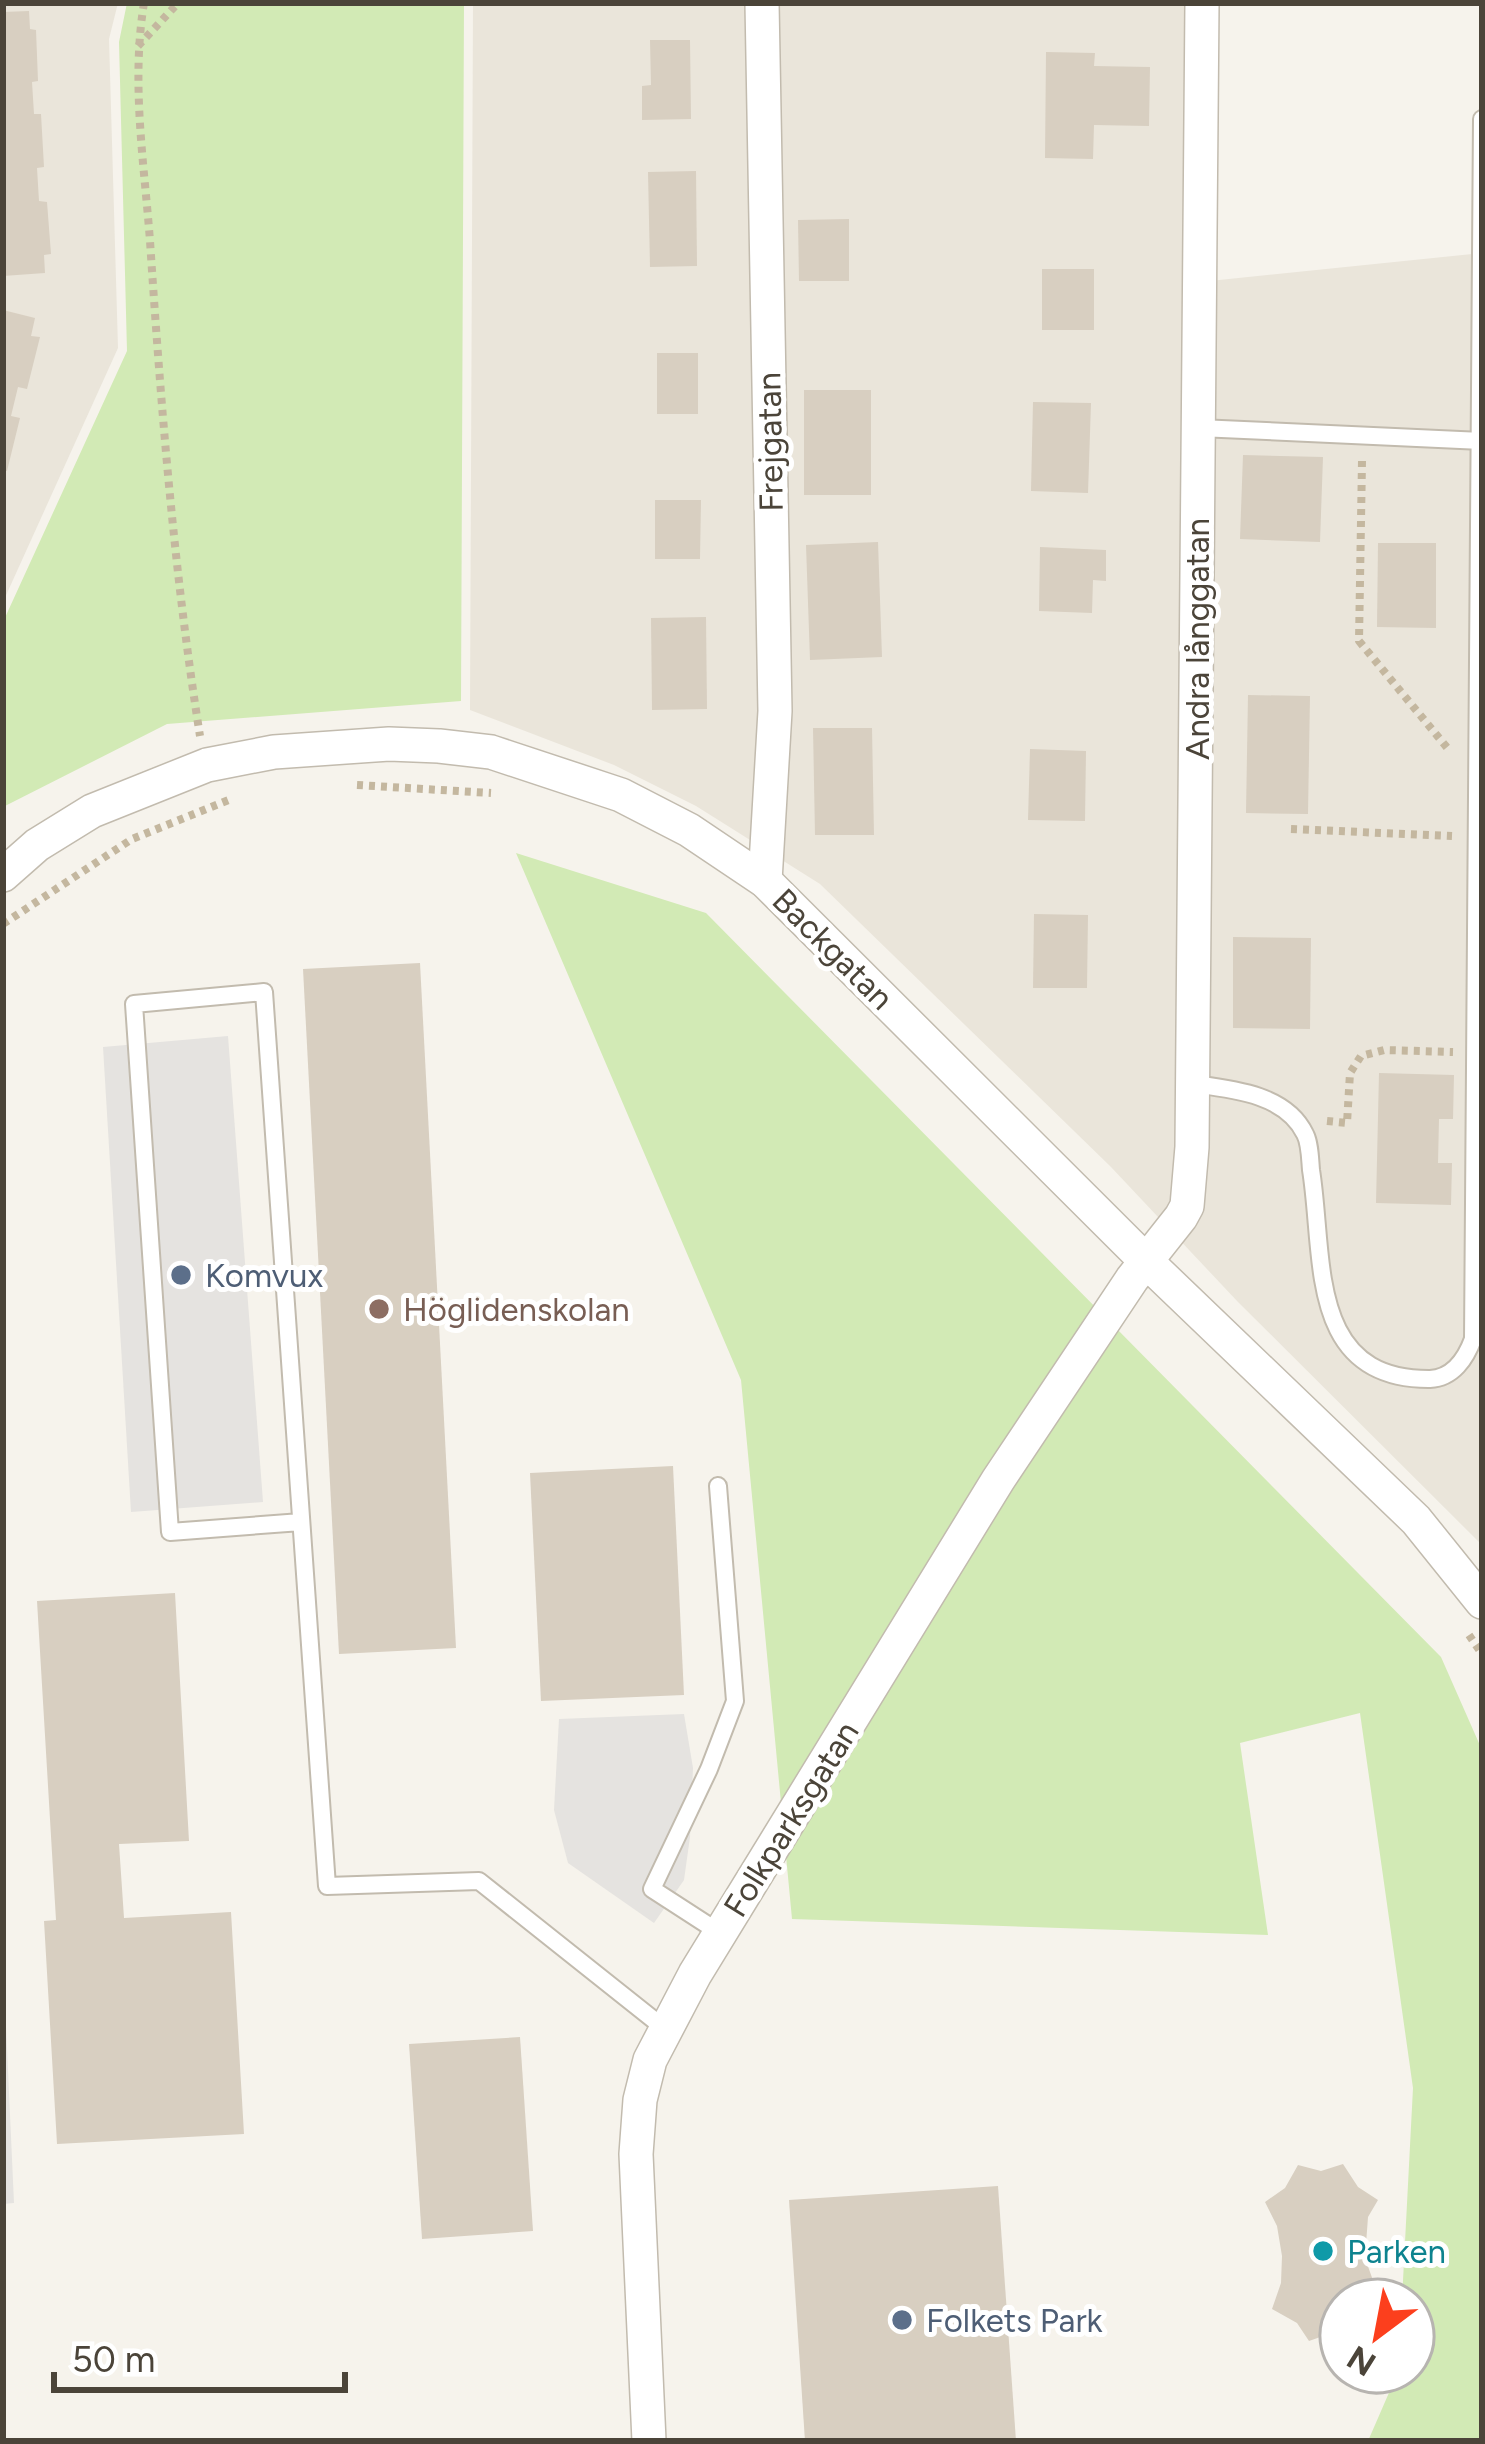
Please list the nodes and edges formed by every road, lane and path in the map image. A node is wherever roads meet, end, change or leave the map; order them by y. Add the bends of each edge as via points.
1 (144, 3) edge
2 (178, 3) edge
3 (762, 3) edge
4 (1202, 3) edge
5 (138, 46) junction
6 (1482, 119) edge
7 (1198, 428) junction
8 (1362, 436) junction
9 (1481, 441) edge
10 (207, 765) junction
11 (1477, 766) junction
12 (347, 784) dead end
13 (505, 796) dead end
14 (236, 797) dead end
15 (215, 806) junction
16 (1291, 829) dead end
17 (1477, 837) junction
18 (3, 875) edge
19 (765, 881) junction
20 (3, 924) edge
21 (1473, 1052) junction
22 (1193, 1084) junction
23 (1306, 1134) junction
24 (1146, 1261) junction
25 (718, 1486) dead end
26 (301, 1522) junction
27 (1482, 1602) edge
28 (1469, 1635) dead end
29 (1482, 1654) edge
30 (720, 1933) junction
31 (664, 2028) junction
32 (649, 2441) edge

1 - 5 path
2 - 5 path
3 - 19 street, Frejgatan via 775,711
4 - 7 street, Andra långgatan
5 - 10 path via 168,455
6 - 9 lane
7 - 8 lane
7 - 22 street, Andra långgatan
8 - 9 lane
8 - 11 path via 1359,640 1451,752
9 - 11 lane
10 - 15 path
10 - 18 street, Backgatan via 92,811
10 - 19 street, Backgatan via 389,743 490,752 621,795
11 - 17 lane
12 - 13 path
14 - 15 path
15 - 20 path via 132,839
16 - 17 path
17 - 21 lane
19 - 24 street, Backgatan
21 - 23 path via 1361,1056 1350,1073 1346,1123 1322,1121
21 - 23 lane via 1473,1339 1464,1361 1439,1378 1401,1379 1375,1368 1352,1354 1330,1315
22 - 23 lane via 1282,1107
22 - 24 street, Andra långgatan via 1187,1206
24 - 27 street, Backgatan via 1416,1520
24 - 30 street, Folkparksgatan via 998,1480
25 - 30 lane via 736,1701 652,1889
26 - 26 lane via 264,992 134,1004 170,1532
26 - 31 lane via 327,1886 478,1881
28 - 29 path
30 - 31 street, Folkparksgatan
31 - 32 street, Folkparksgatan via 640,2100 636,2154

